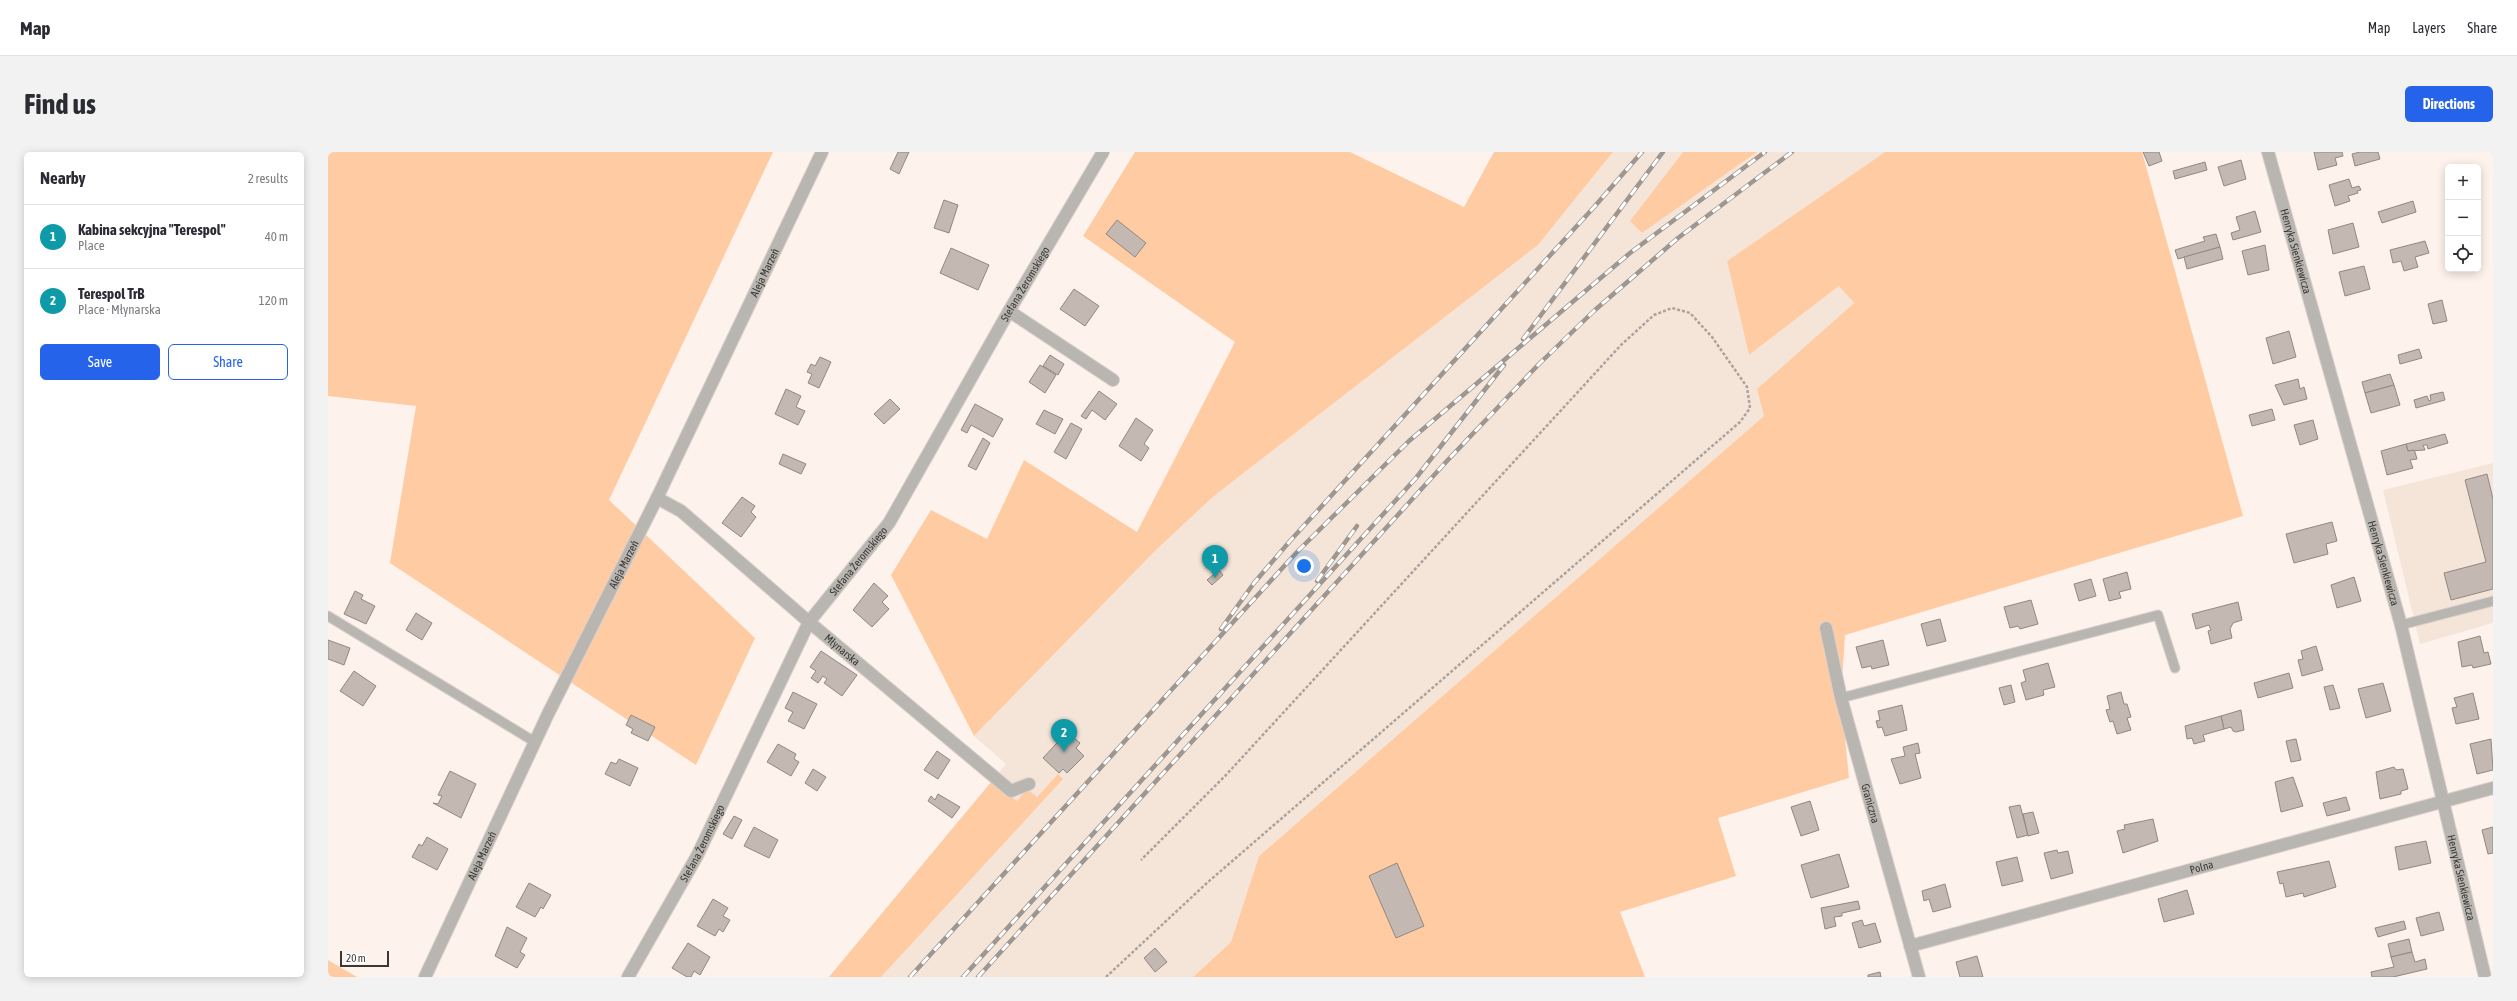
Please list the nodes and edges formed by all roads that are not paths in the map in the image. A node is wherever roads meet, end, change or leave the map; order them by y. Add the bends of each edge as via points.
1 (822, 152) edge
2 (1103, 152) edge
3 (2268, 152) edge
4 (1009, 311) junction
5 (1113, 380) dead end
6 (657, 498) junction
7 (2493, 601) edge
8 (328, 616) edge
9 (809, 622) junction
10 (2401, 625) junction
11 (1826, 628) dead end
12 (2175, 668) dead end
13 (1841, 698) junction
14 (535, 742) junction
15 (1029, 784) dead end
16 (2493, 788) edge
17 (2443, 801) junction
18 (1910, 946) junction
19 (425, 977) edge
20 (628, 977) edge
21 (1919, 977) edge
22 (2485, 977) edge

1 - 6 street, Aleja Marzeń
2 - 4 street, Stefana Żeromskiego
3 - 10 street, Henryka Sienkiewicza
4 - 5 street
4 - 9 street, Stefana Żeromskiego via 889,523
6 - 9 street, Młynarska via 681,511
6 - 14 street, Aleja Marzeń
7 - 10 lane
8 - 14 lane
9 - 15 street, Młynarska via 1011,791
9 - 20 street, Stefana Żeromskiego via 697,856
10 - 17 street, Henryka Sienkiewicza
11 - 13 street, Graniczna
12 - 13 lane via 2158,615
13 - 18 street, Graniczna
14 - 19 street, Aleja Marzeń
16 - 17 street, Polna
17 - 18 street, Polna
17 - 22 street, Henryka Sienkiewicza
18 - 21 street, Graniczna

